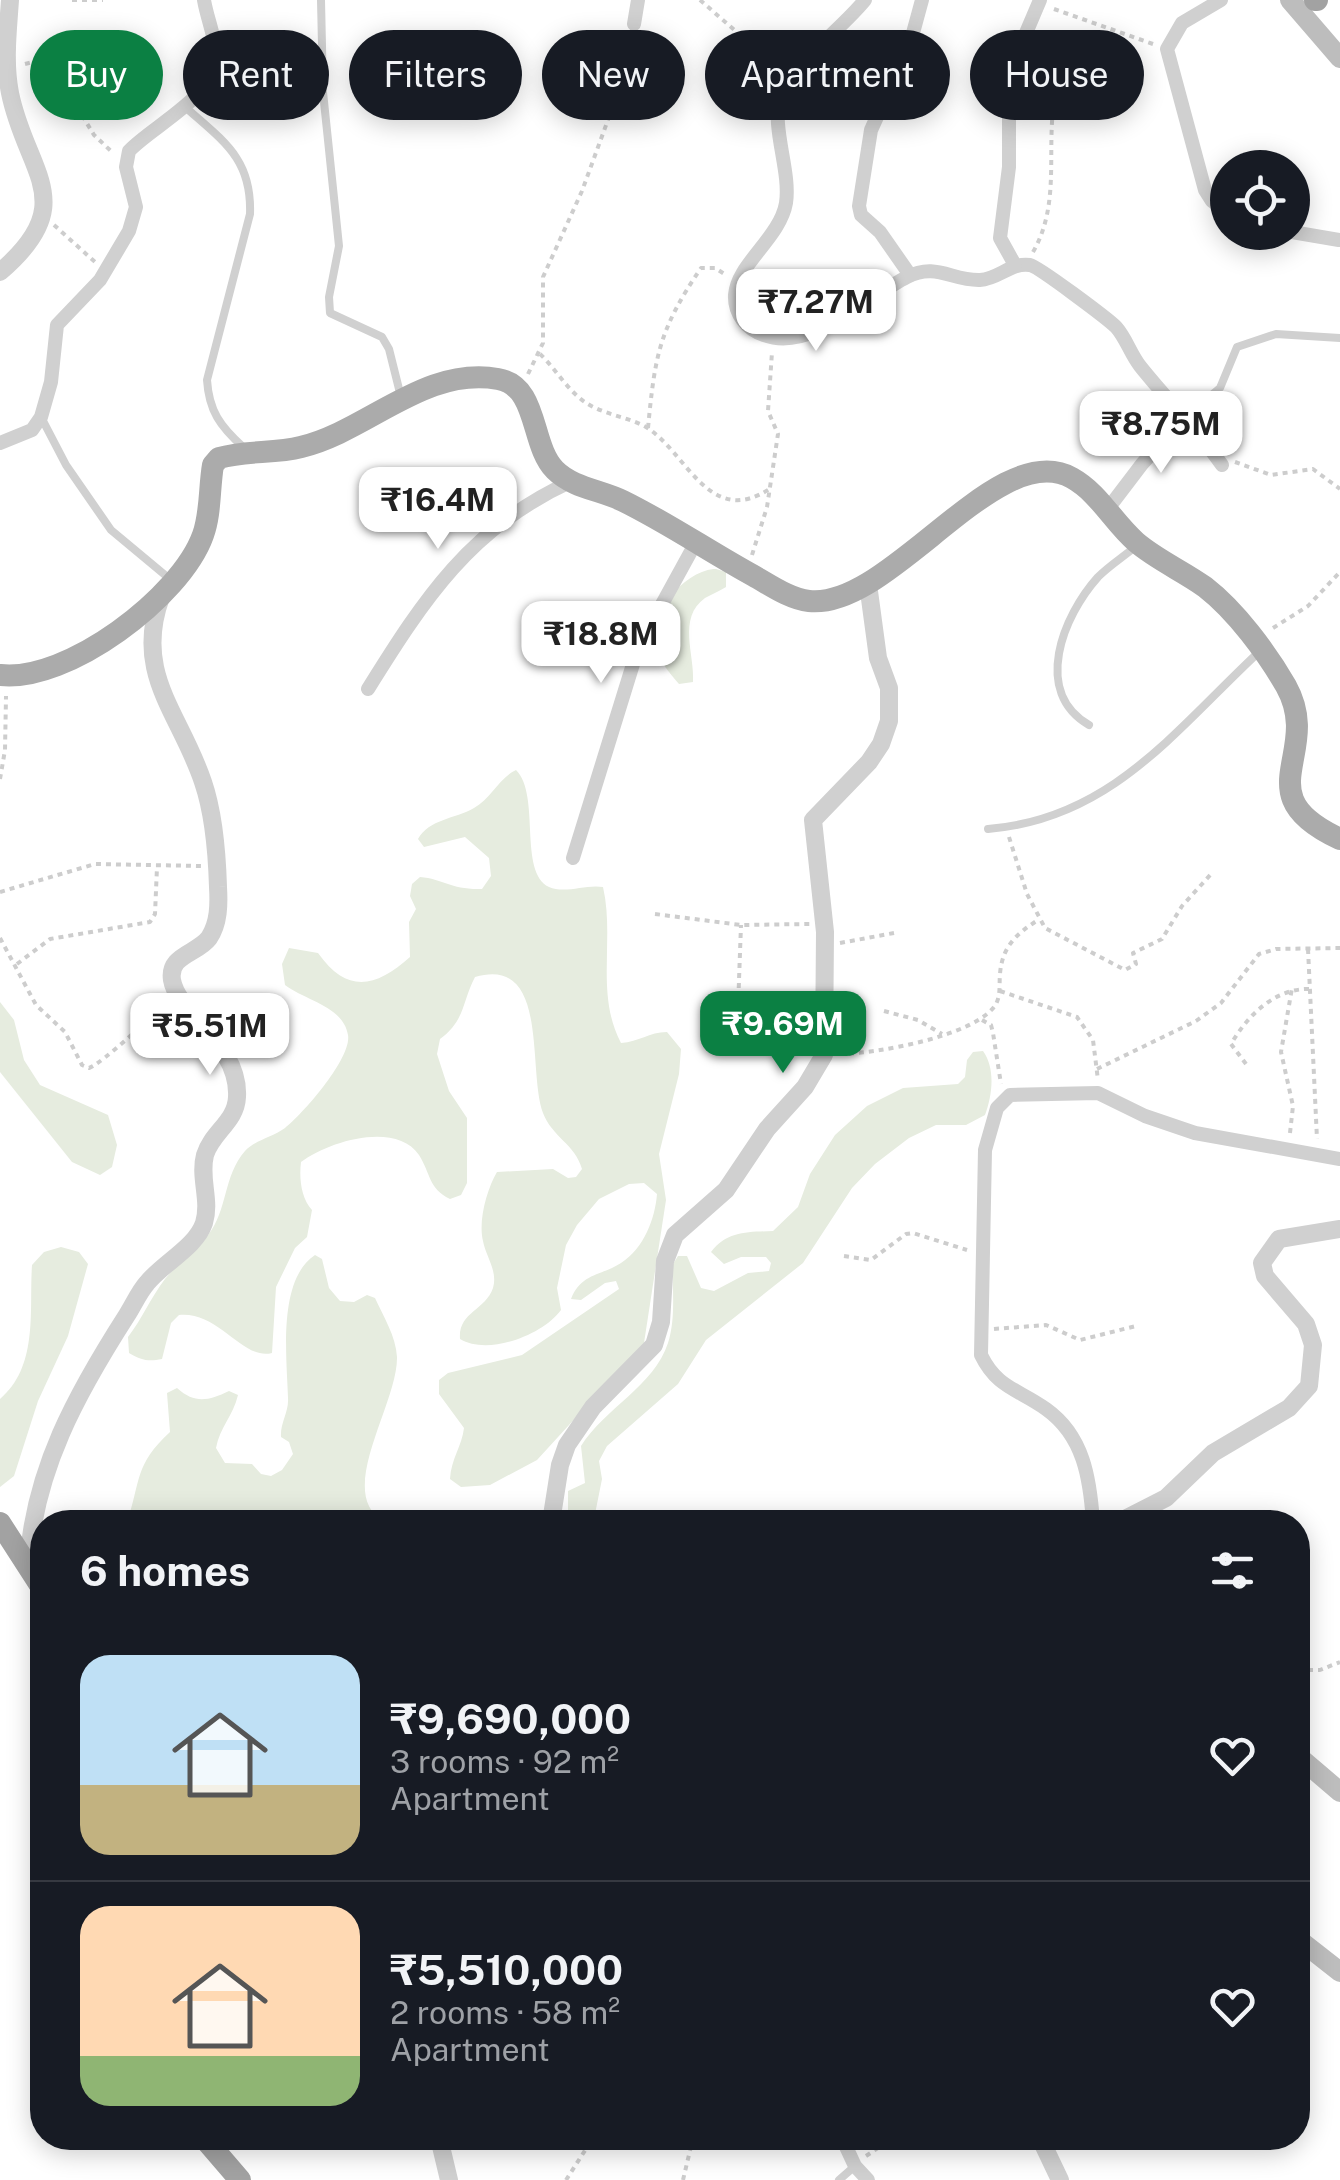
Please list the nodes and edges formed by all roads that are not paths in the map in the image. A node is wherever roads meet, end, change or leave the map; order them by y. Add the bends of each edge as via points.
1 (10, 0) edge
2 (204, 0) edge
3 (321, 0) edge
4 (638, 0) edge
5 (865, 0) edge
6 (922, 0) edge
7 (1221, 0) edge
8 (1290, 0) edge
9 (1039, 2) edge
10 (634, 24) road end
11 (211, 30) edge
12 (1340, 58) edge
13 (183, 107) edge
14 (199, 120) edge
15 (1210, 198) edge
16 (1310, 235) edge
17 (1338, 240) edge
18 (1020, 265) junction
19 (0, 272) edge
20 (910, 275) junction
21 (1340, 338) edge
22 (402, 400) junction
23 (1186, 416) junction
24 (41, 418) junction
25 (0, 442) edge
26 (250, 453) junction
27 (1217, 459) road end
28 (570, 482) junction
29 (1107, 510) junction
30 (695, 544) junction
31 (1138, 544) junction
32 (868, 584) junction
33 (168, 587) junction
34 (1256, 645) junction
35 (3, 676) edge
36 (368, 689) dead end
37 (1089, 725) dead end
38 (988, 828) dead end
39 (1340, 839) edge
40 (573, 858) dead end
41 (1340, 1159) edge
42 (1340, 1229) edge
43 (35, 1510) edge
44 (554, 1510) edge
45 (1091, 1510) edge
46 (1142, 1510) edge
47 (0, 1523) edge
48 (30, 1549) edge
49 (28, 1565) junction
50 (30, 1568) edge
51 (1310, 1766) edge
52 (1340, 1792) edge
53 (1310, 1948) edge
54 (1340, 1972) edge
55 (214, 2150) edge
56 (442, 2150) edge
57 (848, 2150) edge
58 (1046, 2150) edge
59 (856, 2166) junction
60 (240, 2180) edge
61 (450, 2180) edge
62 (839, 2180) edge
63 (868, 2180) edge
64 (1060, 2180) edge

1 - 19 street via 7,72 38,170 43,215 35,237
2 - 11 street
3 - 22 lane via 339,246 330,312 382,338
4 - 10 street
5 - 20 street via 780,99 786,206 737,284 735,298 750,328 774,337 806,334
6 - 20 street via 871,130 860,195 862,214
7 - 15 street via 1182,23 1167,49
8 - 12 main road
9 - 18 street via 1010,73 1000,238
13 - 24 street via 126,159 136,207 106,272 57,325
14 - 26 lane via 239,158 251,192 207,380 214,418
16 - 17 street
18 - 20 street via 980,280 942,270
18 - 23 street via 1037,267 1112,324
21 - 23 lane via 1276,334 1237,347 1220,388
22 - 26 main road via 321,441
22 - 28 main road via 464,379 501,379 526,400 553,468
23 - 27 street
23 - 29 street
24 - 25 street via 32,430
24 - 33 lane via 111,530
26 - 33 main road via 213,465 202,536
28 - 30 main road via 623,501
28 - 36 street via 499,521 468,552 430,594
29 - 31 main road
29 - 32 main road via 1068,476 1027,475 979,500
30 - 32 main road via 809,601
30 - 40 street via 638,648
31 - 34 main road via 1204,587
31 - 37 lane via 1100,575 1065,629 1056,672 1060,698
32 - 44 street via 889,688 889,722 869,762 813,820 825,933 824,1054 726,1190 675,1235 664,1262 654,1344 593,1407 567,1445
33 - 35 main road via 77,657
33 - 43 street via 151,624 150,651 204,787 218,915 208,939 180,956 171,973 179,995 228,1062 238,1094 235,1113 205,1155 203,1226 146,1284 75,1398
34 - 38 lane via 1152,756 1110,790 1054,814
34 - 39 main road via 1284,683 1296,715 1290,798 1300,816
41 - 45 street via 1195,1132 1098,1093 1003,1099 985,1150 980,1355 990,1375 1047,1410 1079,1448
42 - 46 street via 1279,1240 1262,1262 1314,1345 1314,1368 1301,1398 1213,1452 1166,1498
47 - 49 highway
48 - 49 street
49 - 50 highway
51 - 52 main road
53 - 54 main road
55 - 60 highway
56 - 61 street
57 - 59 street
58 - 64 street
59 - 62 lane
59 - 63 street

